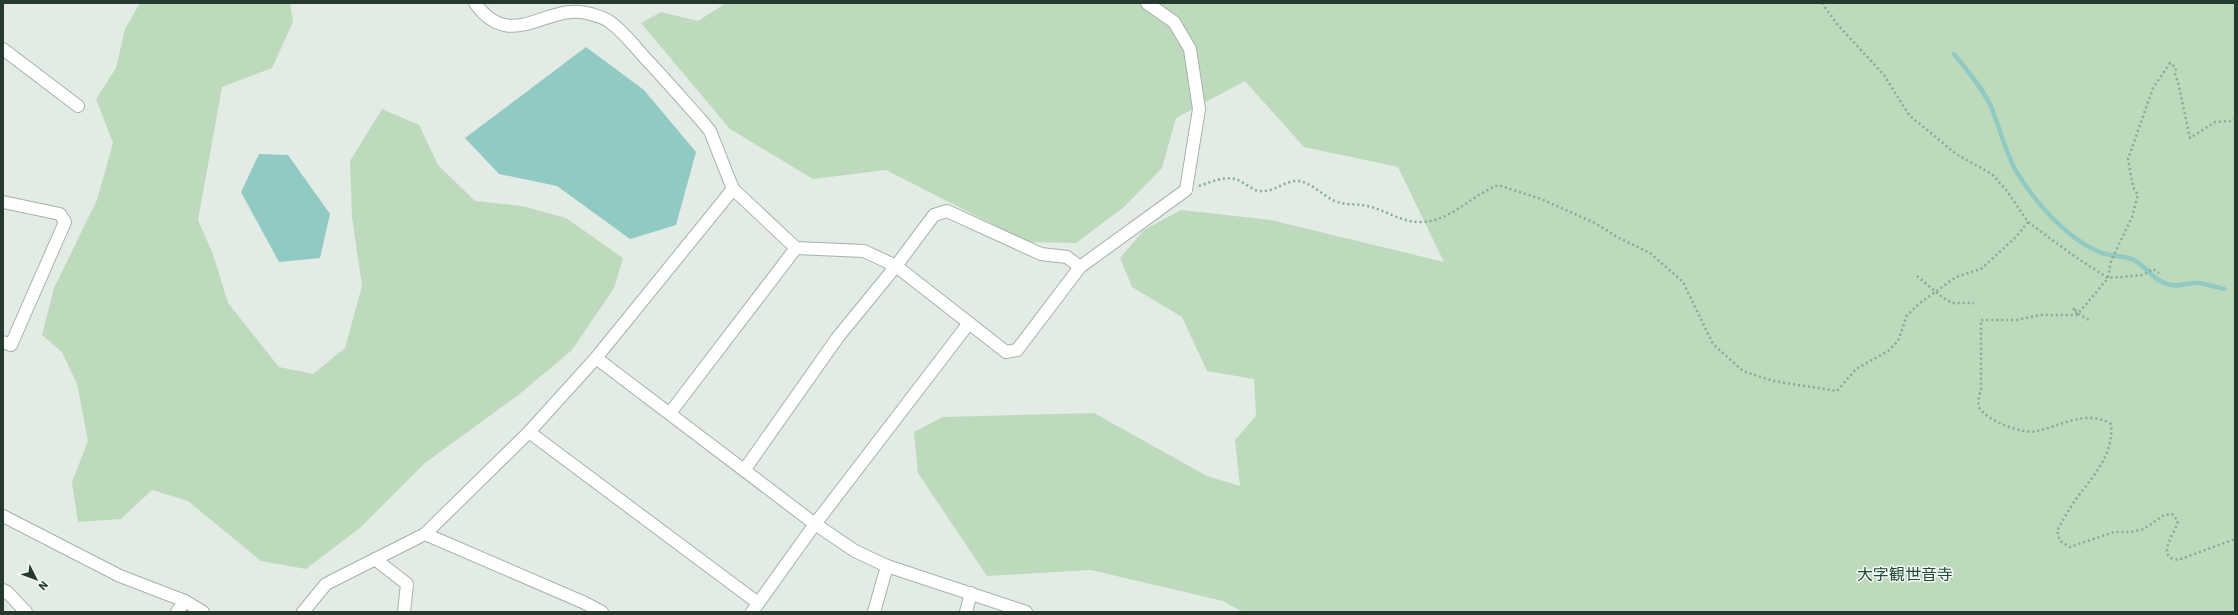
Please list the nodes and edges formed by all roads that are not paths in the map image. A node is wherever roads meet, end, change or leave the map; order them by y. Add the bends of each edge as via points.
1 (474, 3) edge
2 (1147, 3) edge
3 (3, 49) edge
4 (78, 106) dead end
5 (733, 189) junction
6 (3, 202) edge
7 (796, 248) junction
8 (896, 266) junction
9 (1080, 267) junction
10 (969, 323) junction
11 (3, 342) edge
12 (596, 358) junction
13 (670, 413) junction
14 (529, 432) junction
15 (745, 469) junction
16 (3, 516) edge
17 (815, 524) junction
18 (425, 534) junction
19 (375, 559) junction
20 (887, 566) junction
21 (3, 590) edge
22 (971, 593) junction
23 (185, 601) junction
24 (755, 608) edge
25 (25, 612) edge
26 (177, 612) edge
27 (203, 612) edge
28 (303, 612) edge
29 (404, 612) edge
30 (602, 612) edge
31 (874, 612) edge
32 (966, 612) edge
33 (1026, 612) edge

1 - 5 street via 496,24 511,26 574,10 610,21 701,120 712,137
2 - 9 street via 1174,22 1190,50 1199,109 1186,190
3 - 4 street
5 - 7 street
5 - 12 street
6 - 11 street via 60,214 65,222 11,345
7 - 8 street via 864,251
7 - 13 street
8 - 9 street via 934,215 947,211 1041,254 1067,257
8 - 10 street
8 - 15 street via 838,337
9 - 10 street via 1017,350 1006,352
10 - 17 street
12 - 13 street
12 - 14 street
13 - 15 street
14 - 18 street
14 - 24 street
15 - 17 street
16 - 23 street via 120,576
17 - 20 street via 855,551
17 - 24 street
18 - 19 street
18 - 30 street via 585,602
19 - 28 street via 326,584
19 - 29 street via 406,584
20 - 22 street
20 - 31 street
21 - 25 street via 8,592
22 - 32 street
22 - 33 street
23 - 26 street
23 - 27 street

